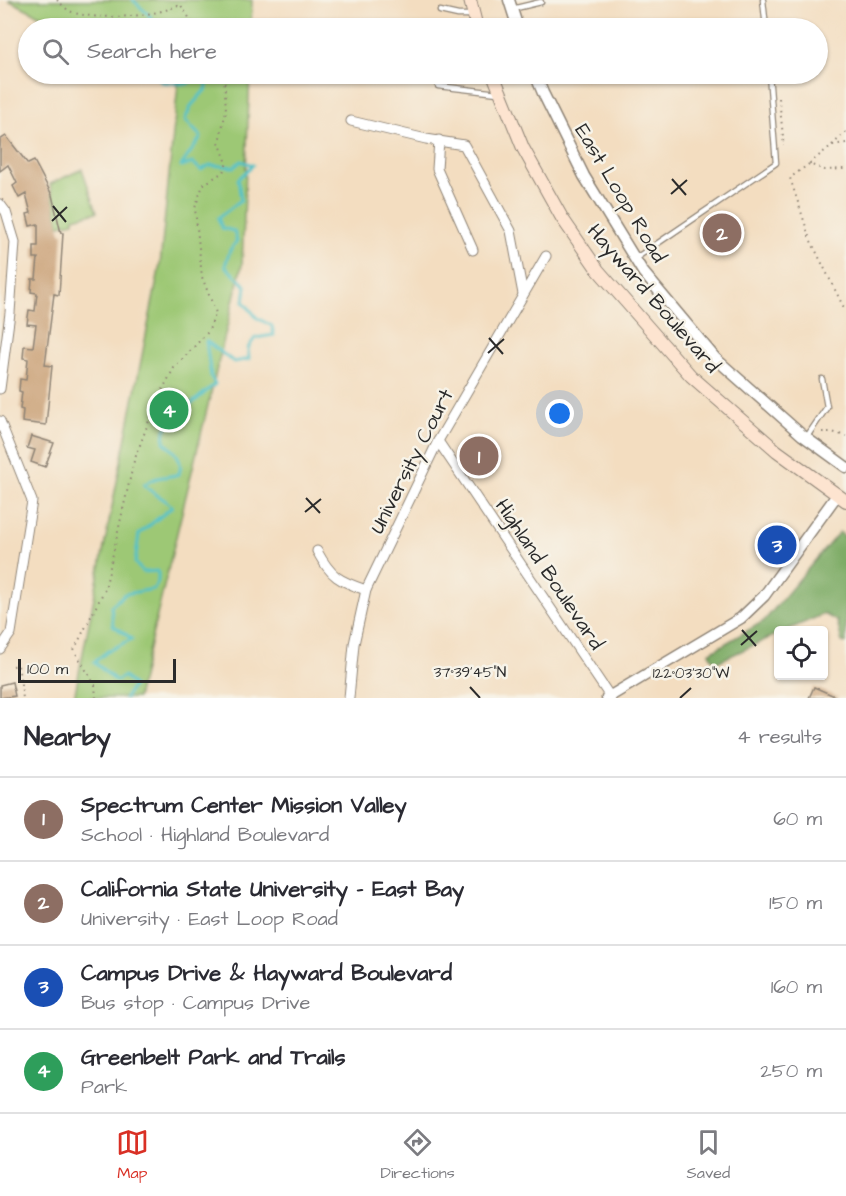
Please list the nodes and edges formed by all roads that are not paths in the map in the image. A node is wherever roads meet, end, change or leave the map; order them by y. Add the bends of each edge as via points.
1 (470, 0) edge
2 (763, 0) edge
3 (541, 2) dead end
4 (511, 4) edge
5 (440, 11) dead end
6 (474, 15) junction
7 (475, 18) edge
8 (765, 18) edge
9 (497, 84) edge
10 (539, 84) edge
11 (770, 84) edge
12 (438, 86) dead end
13 (501, 93) junction
14 (351, 121) dead end
15 (439, 140) junction
16 (0, 204) edge
17 (472, 250) dead end
18 (546, 256) dead end
19 (634, 260) junction
20 (523, 294) junction
21 (822, 379) dead end
22 (0, 389) edge
23 (0, 421) edge
24 (806, 438) junction
25 (438, 441) junction
26 (846, 467) edge
27 (842, 498) edge
28 (317, 551) dead end
29 (366, 590) junction
30 (0, 649) edge
31 (609, 697) edge
32 (349, 698) edge

1 - 6 main road
2 - 8 lane
3 - 4 lane
5 - 6 lane
6 - 7 main road
9 - 13 main road, Hayward Boulevard
10 - 19 street, East Loop Road via 584,176
11 - 19 lane via 776,163
12 - 13 lane
13 - 27 main road, Hayward Boulevard via 523,148 562,218 598,270 691,376 777,451
14 - 15 street
15 - 17 street via 436,169
15 - 20 street via 464,145 511,231
16 - 22 street via 15,242
18 - 20 street, University Court
19 - 24 street, East Loop Road via 715,358
20 - 25 street, University Court
21 - 24 lane via 827,407
23 - 30 street via 32,501 11,633
24 - 26 street, East Loop Road
25 - 29 street, University Court
25 - 31 street, Highland Boulevard
27 - 31 street via 765,596 741,618
28 - 29 street via 324,565 343,582
29 - 32 street, University Court via 354,645

